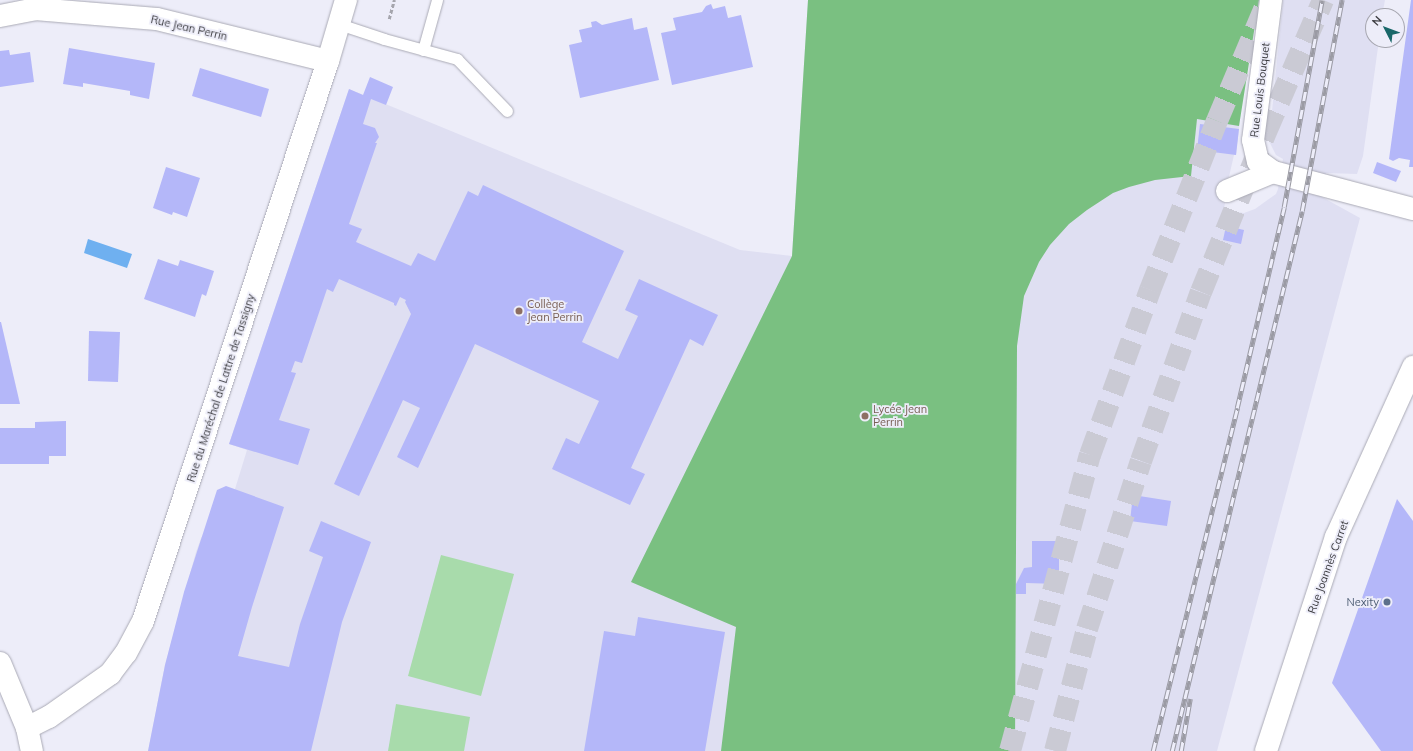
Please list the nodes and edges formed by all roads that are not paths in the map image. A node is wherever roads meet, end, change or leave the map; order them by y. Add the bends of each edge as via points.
1 (346, 0) edge
2 (437, 0) edge
3 (1271, 0) edge
4 (0, 16) edge
5 (339, 24) junction
6 (423, 50) junction
7 (328, 61) junction
8 (507, 111) dead end
9 (1273, 172) junction
10 (1227, 191) dead end
11 (1413, 209) edge
12 (1413, 367) edge
13 (0, 663) edge
14 (27, 728) junction
15 (32, 751) edge
16 (1266, 751) edge

1 - 5 street, Rue du Maréchal de Lattre de Tassigny
2 - 6 lane
3 - 9 street, Rue Louis Bouquet via 1253,140 1258,161
4 - 7 street, Rue Jean Perrin via 35,9 157,19
5 - 6 lane
5 - 7 street, Rue du Maréchal de Lattre de Tassigny
6 - 8 lane via 457,59
7 - 14 street, Rue du Maréchal de Lattre de Tassigny via 143,621 126,653 110,674 49,717
9 - 10 street
9 - 11 street, Rue Louis Bouquet
12 - 16 street, Rue Joannès Carret via 1336,537
13 - 14 street
14 - 15 street

